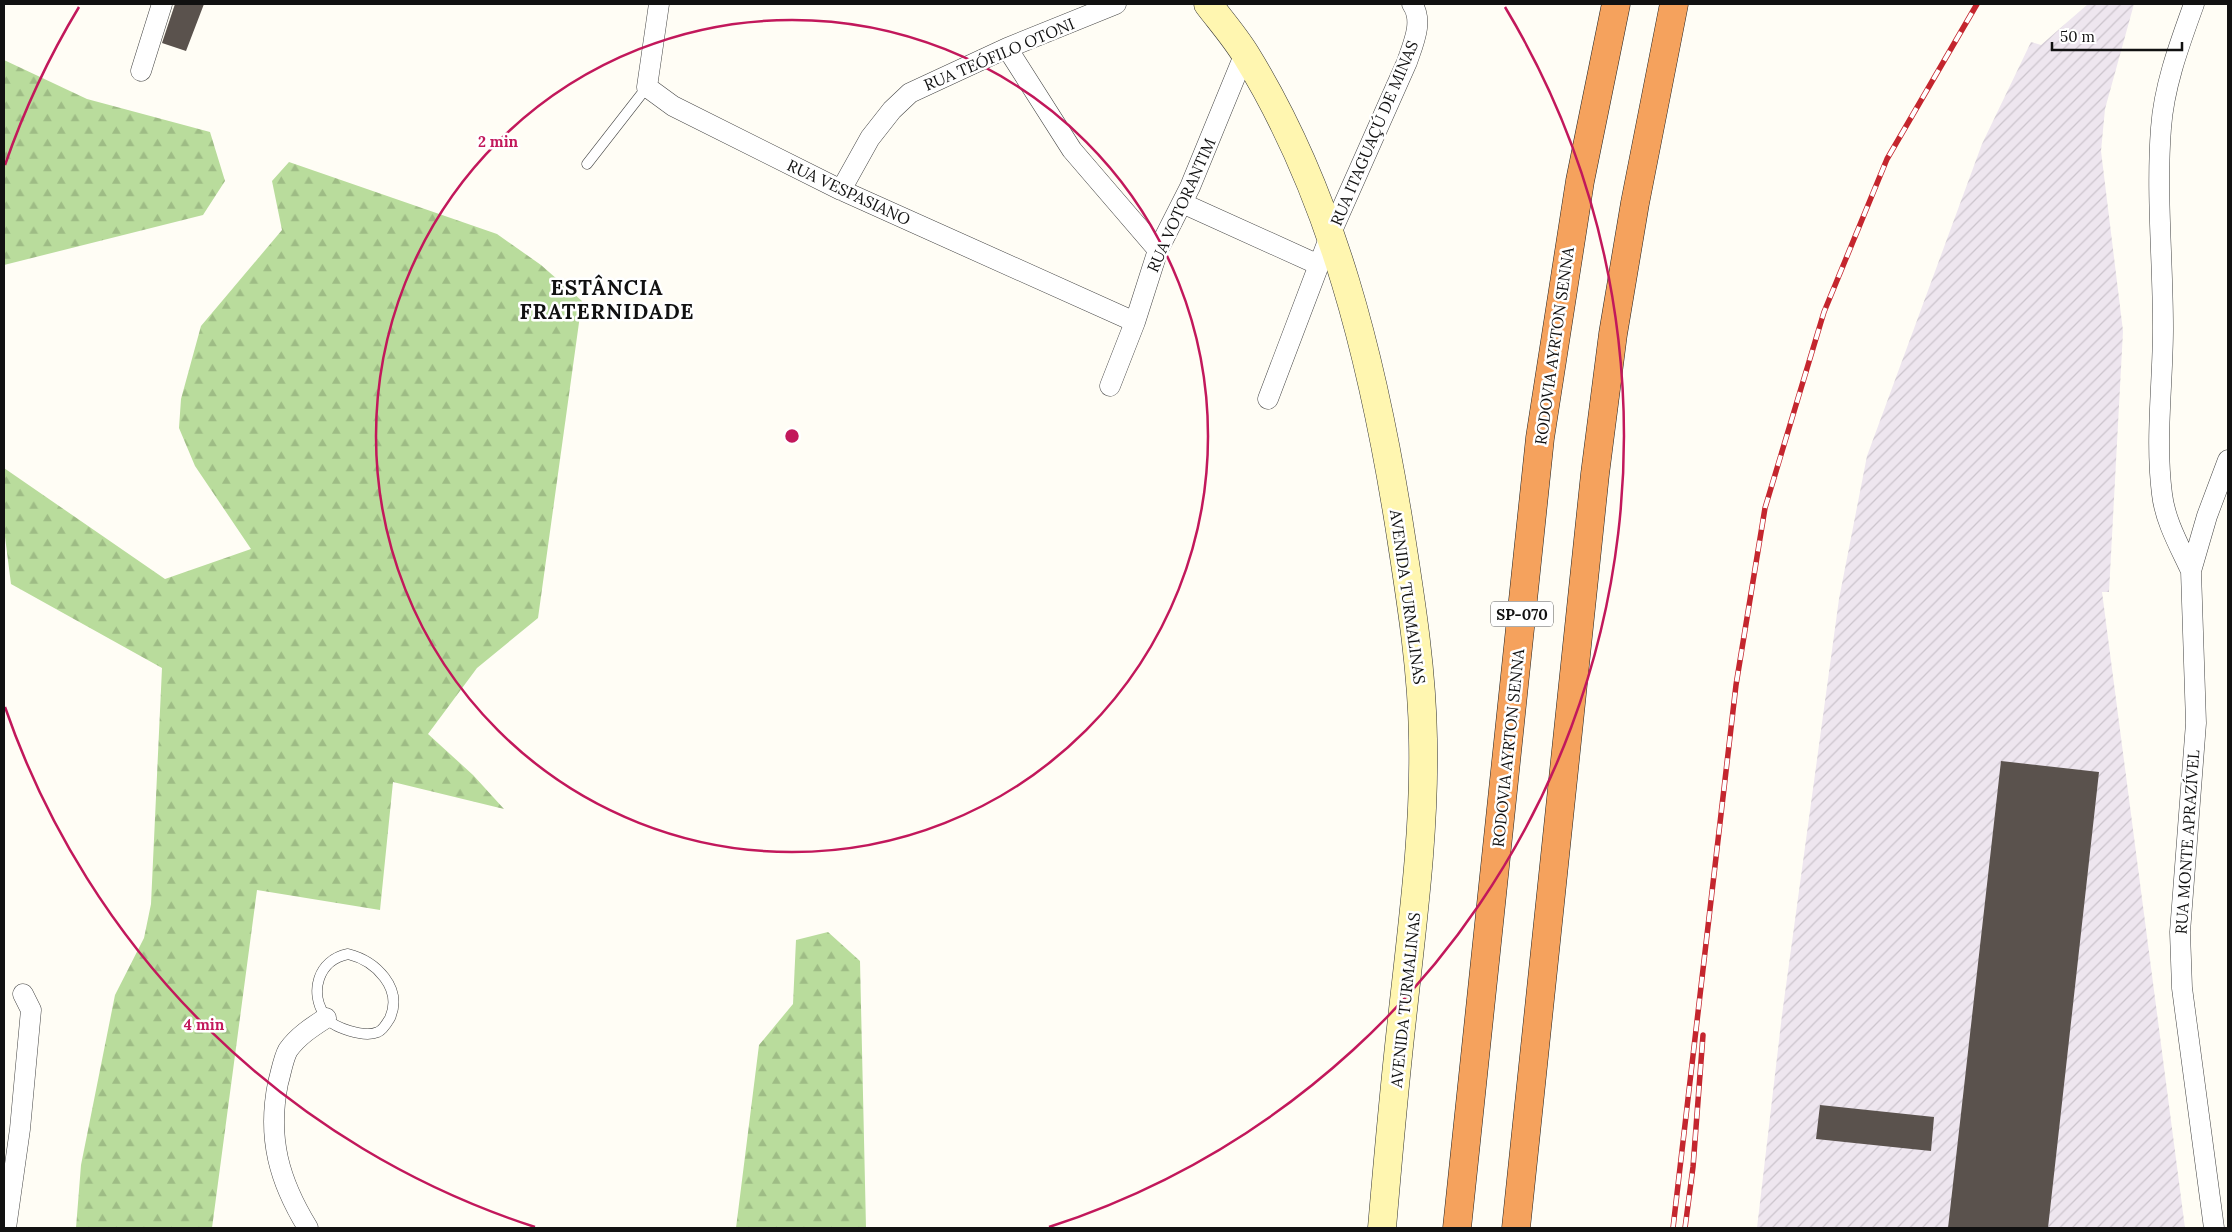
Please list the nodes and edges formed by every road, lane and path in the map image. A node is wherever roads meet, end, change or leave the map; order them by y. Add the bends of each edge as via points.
1 (162, 4) edge
2 (659, 4) edge
3 (1116, 4) edge
4 (1208, 4) edge
5 (1412, 4) edge
6 (1616, 4) edge
7 (1674, 4) edge
8 (2194, 4) edge
9 (1007, 48) junction
10 (1245, 53) junction
11 (141, 71) dead end
12 (646, 87) junction
13 (587, 164) dead end
14 (841, 190) junction
15 (1182, 203) junction
16 (1331, 233) junction
17 (1158, 250) junction
18 (1319, 265) junction
19 (1134, 322) junction
20 (1110, 386) dead end
21 (1268, 399) dead end
22 (2228, 460) edge
23 (2191, 571) junction
24 (23, 994) dead end
25 (326, 1018) junction
26 (6, 1228) edge
27 (308, 1228) edge
28 (1382, 1228) edge
29 (1457, 1228) edge
30 (1516, 1228) edge
31 (2214, 1228) edge

1 - 11 street
2 - 12 street
3 - 9 street, RUA TEÓFILO OTONI
4 - 10 street, AVENIDA TURMALINAS
5 - 16 street, RUA ITAGUAÇÚ DE MINAS via 1418,17 1407,62
6 - 29 highway, RODOVIA AYRTON SENNA / SP-070 via 1580,182 1540,438
7 - 30 highway via 1613,334 1595,474
8 - 23 street via 2169,80 2161,126 2160,169 2162,494 2174,533
9 - 14 street, RUA TEÓFILO OTONI via 910,93 870,138
9 - 17 street via 1072,150
10 - 15 street, RUA VOTORANTIM
10 - 16 street, AVENIDA TURMALINAS via 1297,151
12 - 13 lane
12 - 14 street, RUA VESPASIANO via 673,106
14 - 19 street, RUA VESPASIANO
15 - 17 street, RUA VOTORANTIM
15 - 18 street
16 - 18 street, RUA ITAGUAÇÚ DE MINAS
16 - 28 street, AVENIDA TURMALINAS via 1386,443 1420,675 1423,740 1420,841
17 - 19 street, RUA VOTORANTIM
18 - 21 street, RUA ITAGUAÇÚ DE MINAS
19 - 20 street, RUA VOTORANTIM
22 - 23 street, RUA MONTE APRAZÍVEL
23 - 31 street, RUA MONTE APRAZÍVEL via 2196,723 2180,932 2185,1016
24 - 26 street via 31,1010 20,1129
25 - 25 lane via 353,1032 378,1032 387,1024 394,1002 382,973 361,957 348,954 328,963 317,986
25 - 27 street via 296,1040 287,1052 273,1107 276,1154 296,1210

